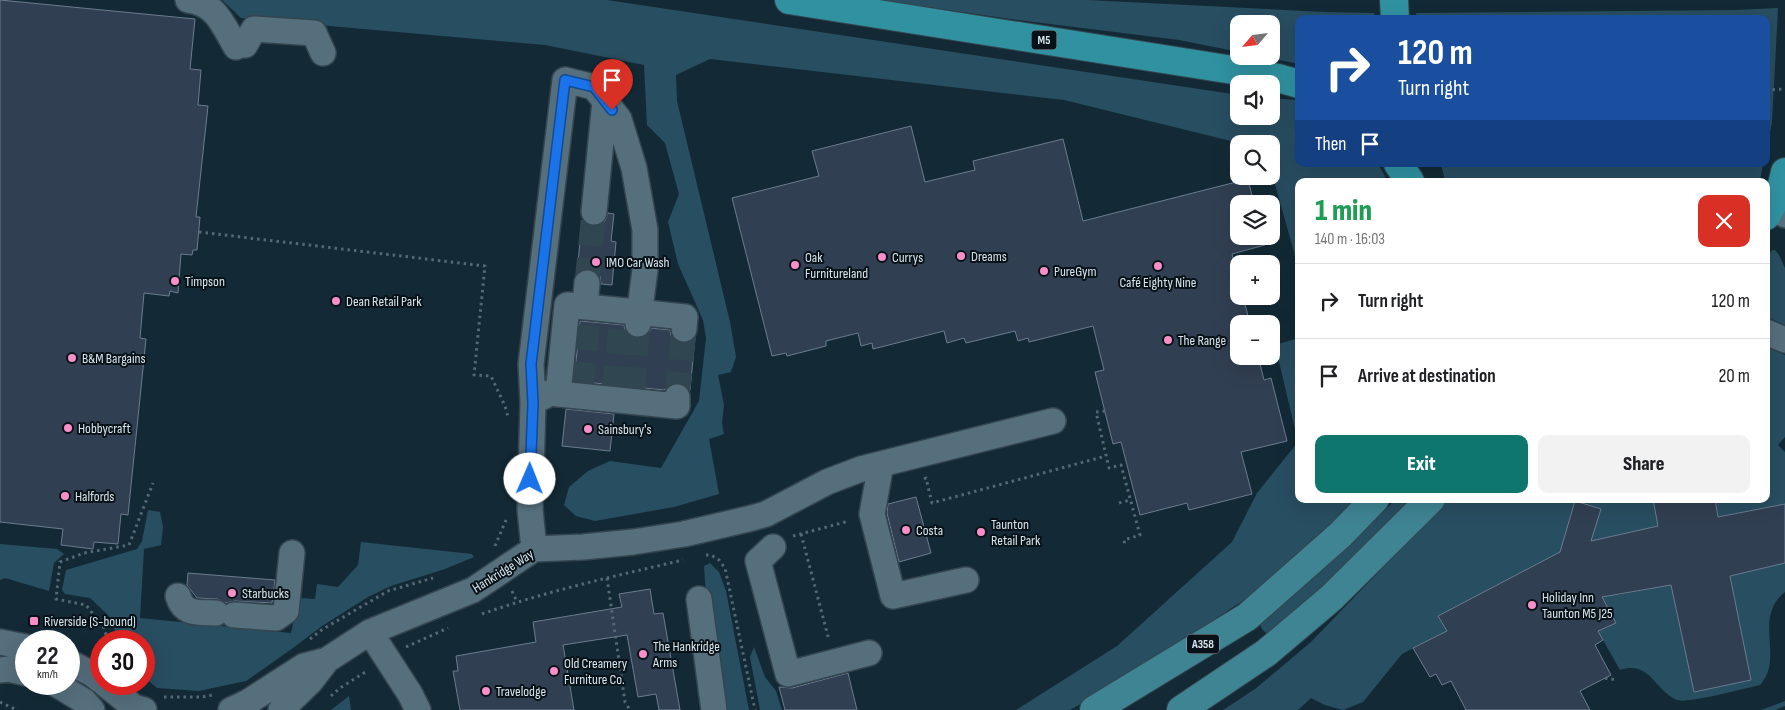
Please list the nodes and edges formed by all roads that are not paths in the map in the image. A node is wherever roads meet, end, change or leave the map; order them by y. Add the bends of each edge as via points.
1 (188, 0) edge
2 (789, 0) edge
3 (1394, 0) edge
4 (1395, 15) edge
5 (322, 53) dead end
6 (1295, 83) edge
7 (605, 102) junction
8 (1400, 167) edge
9 (1408, 178) edge
10 (1784, 192) edge
11 (1770, 211) edge
12 (594, 212) tunnel mouth
13 (1770, 334) edge
14 (1785, 340) edge
15 (533, 403) junction
16 (1053, 421) dead end
17 (881, 464) junction
18 (1371, 503) edge
19 (1427, 503) edge
20 (773, 547) dead end
21 (534, 549) junction
22 (292, 553) dead end
23 (966, 580) dead end
24 (178, 596) dead end
25 (699, 599) dead end
26 (370, 632) junction
27 (0, 642) edge
28 (15, 644) edge
29 (870, 653) dead end
30 (327, 660) junction
31 (0, 670) edge
32 (15, 670) edge
33 (74, 695) edge
34 (118, 695) edge
35 (225, 702) edge
36 (152, 703) edge
37 (92, 710) edge
38 (281, 710) edge
39 (418, 710) edge
40 (714, 710) edge
41 (1094, 710) edge
42 (1181, 710) edge

1 - 5 street via 205,4 240,46 254,29 314,33
2 - 6 highway, M5 via 1233,70
3 - 4 highway
7 - 12 street
7 - 15 street via 594,87 565,80 531,364
7 - 15 street via 619,119 634,168 645,230 645,270 622,315 567,305 615,395 550,393
8 - 9 highway
10 - 11 highway
13 - 14 street
15 - 21 street via 530,509
16 - 17 street, Hankridge Way
17 - 21 street, Hankridge Way via 827,482 752,518 633,542
17 - 23 street via 872,514 893,596
18 - 41 main road, A358 via 1340,535 1247,617
19 - 42 main road via 1331,598 1266,653
20 - 29 street via 758,562 788,674
21 - 26 street, Hankridge Way via 473,590
22 - 24 street via 286,611 276,618 187,611 181,606
25 - 40 street
26 - 30 street, Hankridge Way
26 - 39 street
27 - 28 street
30 - 35 street, Hankridge Way via 304,666 248,702
30 - 38 street, Hankridge Way
31 - 32 street
33 - 37 street
34 - 36 street via 134,707

